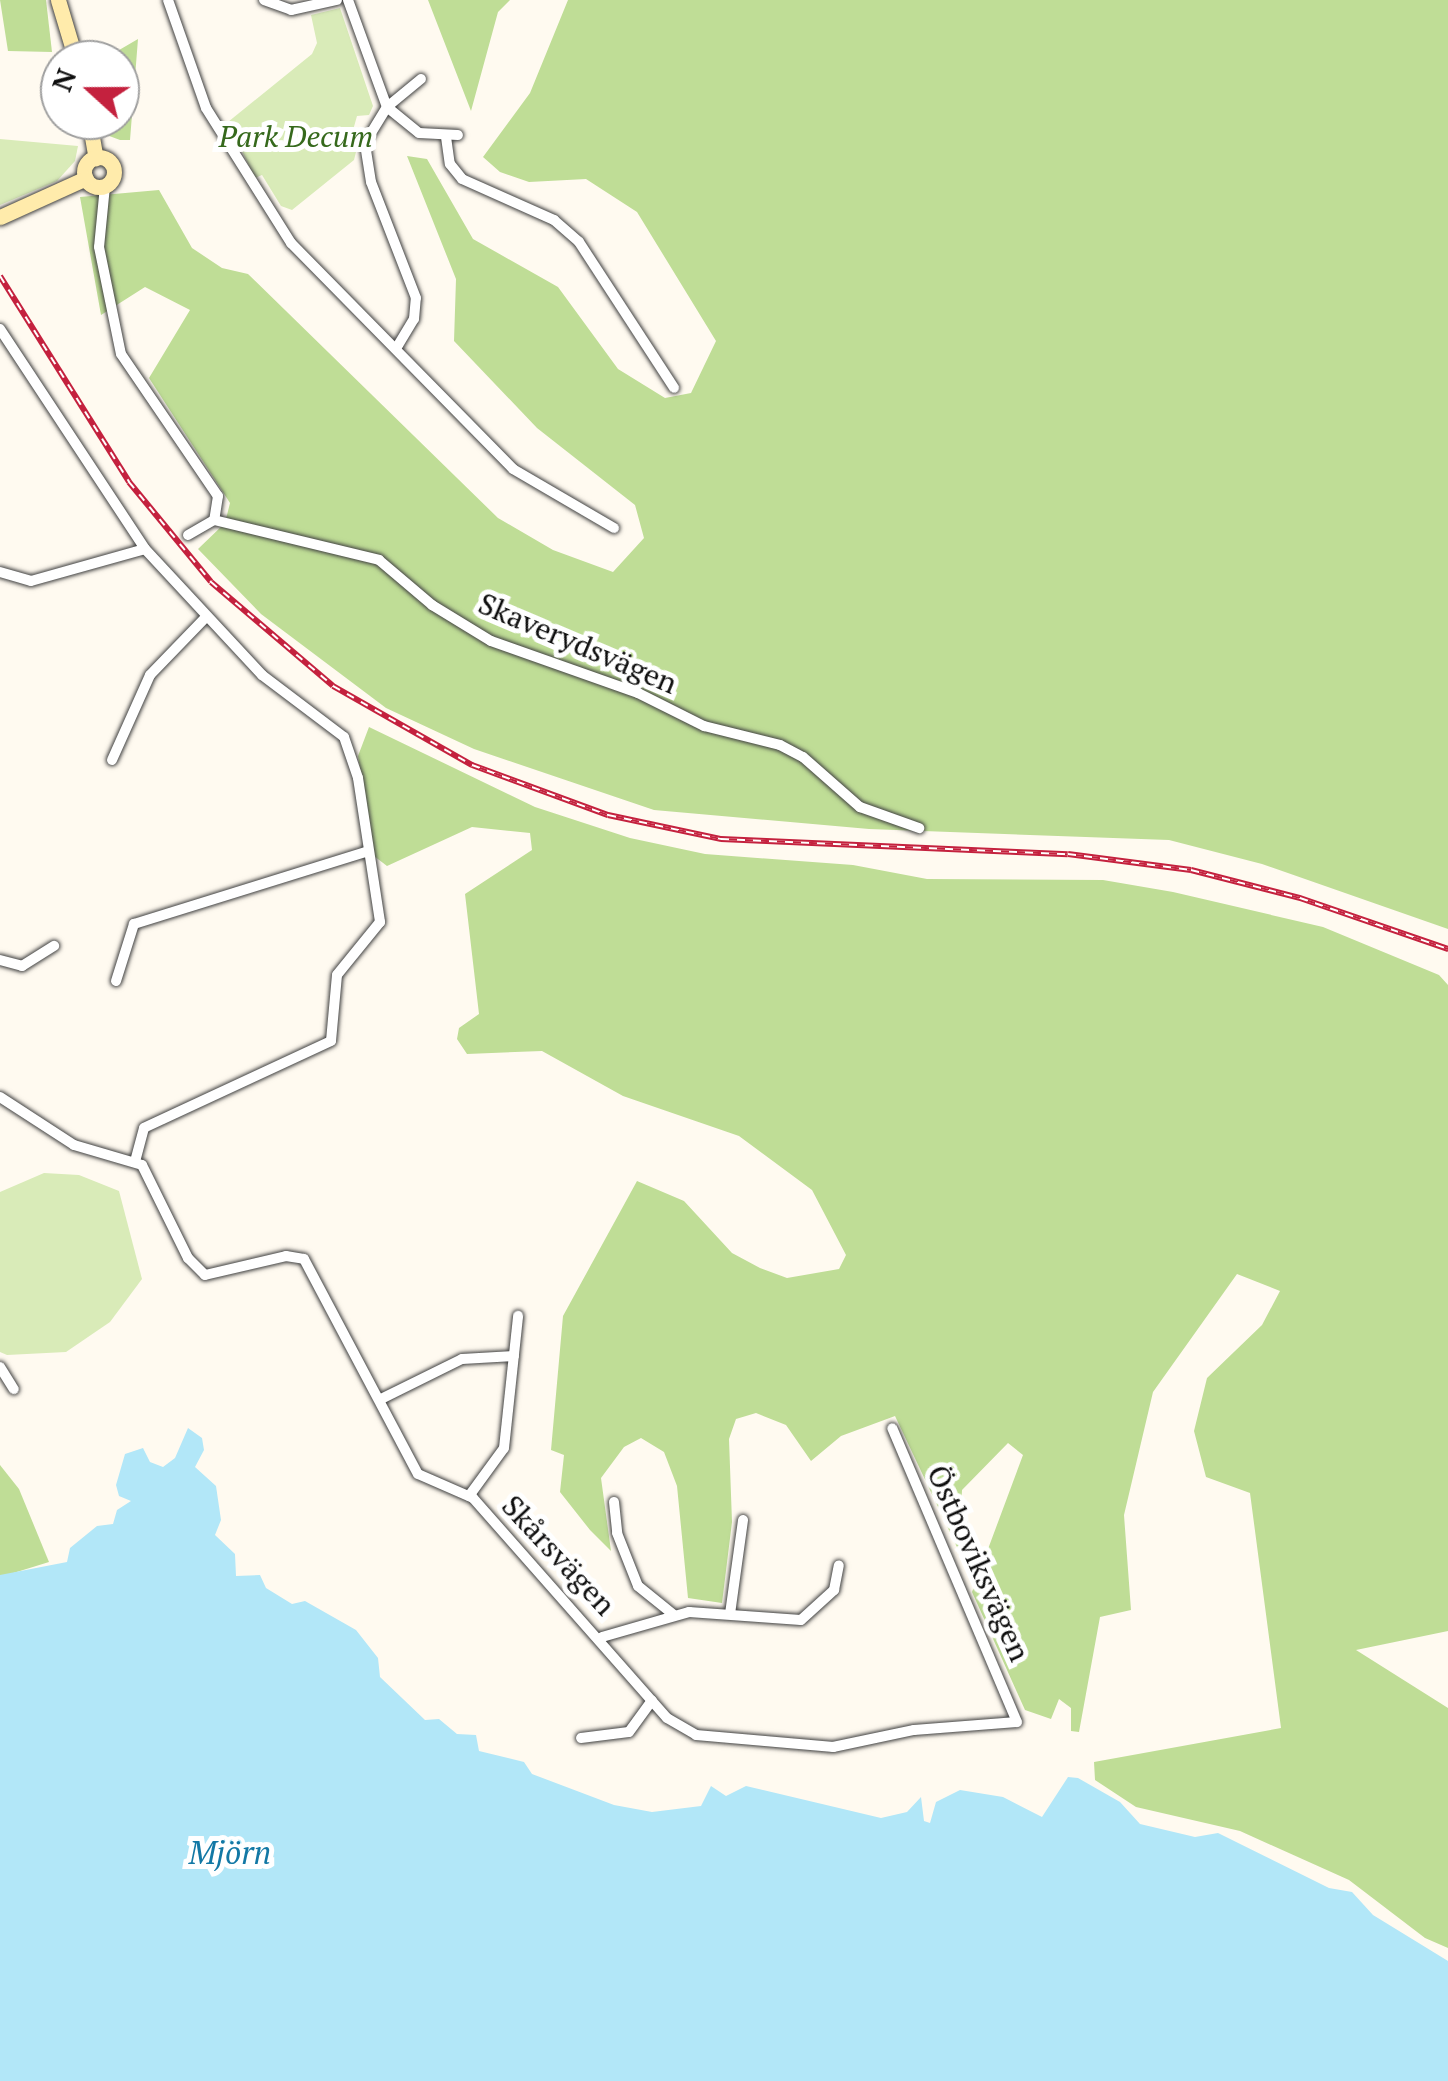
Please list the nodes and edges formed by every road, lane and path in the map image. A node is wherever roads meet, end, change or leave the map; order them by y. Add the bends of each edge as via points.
1 (58, 0) edge
2 (168, 0) edge
3 (264, 0) edge
4 (337, 0) edge
5 (348, 0) edge
6 (70, 40) edge
7 (421, 79) dead end
8 (387, 106) junction
9 (93, 140) edge
10 (96, 158) junction
11 (86, 178) junction
12 (104, 186) junction
13 (7, 214) edge
14 (0, 329) edge
15 (397, 347) junction
16 (674, 388) dead end
17 (214, 520) junction
18 (614, 528) dead end
19 (188, 536) dead end
20 (145, 549) junction
21 (0, 572) edge
22 (206, 618) junction
23 (112, 760) dead end
24 (919, 828) dead end
25 (368, 851) junction
26 (54, 946) dead end
27 (0, 960) edge
28 (116, 981) dead end
29 (0, 1097) edge
30 (134, 1161) junction
31 (518, 1316) dead end
32 (514, 1356) junction
33 (0, 1367) edge
34 (14, 1389) dead end
35 (380, 1399) junction
36 (892, 1428) dead end
37 (469, 1496) junction
38 (614, 1502) dead end
39 (743, 1520) dead end
40 (839, 1565) dead end
41 (730, 1614) junction
42 (674, 1615) junction
43 (602, 1638) junction
44 (652, 1700) junction
45 (1018, 1718) joint
46 (582, 1738) dead end

1 - 6 street
2 - 15 street via 206,108 274,218
3 - 4 street via 291,10
5 - 8 street
7 - 8 street
8 - 15 street via 371,125 364,153 416,298 414,319
8 - 16 street via 420,132 452,136 450,164 462,179 554,220 580,242
9 - 10 street
10 - 11 street via 86,165
10 - 12 street via 114,170
11 - 12 street
11 - 13 street
12 - 17 street via 99,247 115,336 136,384 218,496
14 - 20 street
15 - 18 street via 522,476
17 - 19 street
17 - 24 street, Skaverydsvägen via 379,560 432,605 491,641 648,697 704,726 780,745 803,756 860,807
20 - 21 street via 31,581
20 - 22 street
22 - 23 street via 150,676
22 - 25 street via 262,676 344,737
25 - 28 street via 134,924
25 - 30 street via 380,922 337,976 331,1041 144,1128
26 - 27 street via 22,966
29 - 30 street via 74,1145
30 - 35 street, Skårsvägen via 151,1176 188,1258 205,1275 286,1256 308,1263
31 - 32 street
32 - 35 street via 462,1360
32 - 37 street via 504,1448
33 - 34 street
35 - 37 street, Skårsvägen via 418,1474
36 - 45 street, Östboviksvägen
37 - 43 street, Skårsvägen
38 - 42 street via 617,1533 638,1586
39 - 41 street
40 - 41 street via 834,1590 800,1620
41 - 42 street
42 - 43 street
43 - 44 street, Skårsvägen
44 - 45 street, Skårsvägen via 666,1718 696,1735 815,1748 914,1730 1006,1726
44 - 46 street via 628,1732

